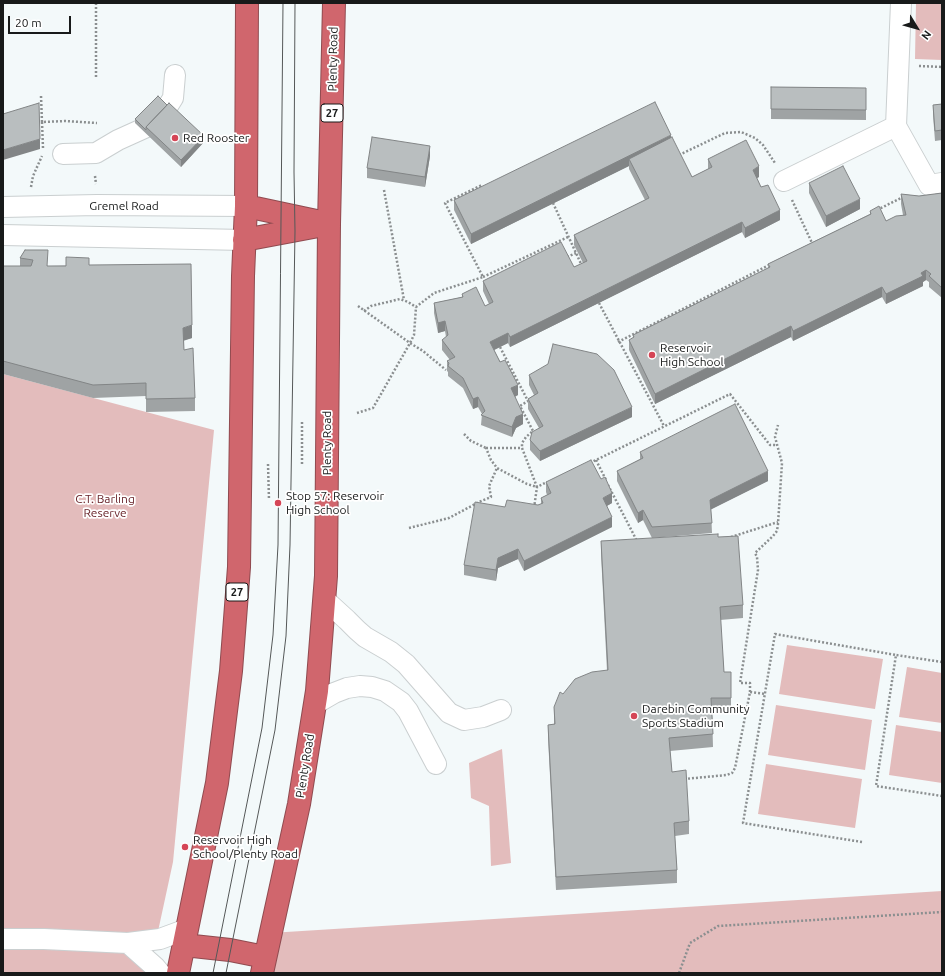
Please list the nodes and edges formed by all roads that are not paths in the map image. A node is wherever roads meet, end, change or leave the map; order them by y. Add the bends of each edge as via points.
1 (247, 3) edge
2 (334, 3) edge
3 (901, 3) edge
4 (175, 75) dead end
5 (896, 126) junction
6 (63, 154) dead end
7 (784, 181) road end
8 (936, 184) edge
9 (246, 206) junction
10 (3, 207) edge
11 (329, 224) junction
12 (3, 235) edge
13 (244, 240) junction
14 (324, 599) junction
15 (315, 704) junction
16 (501, 710) dead end
17 (436, 764) dead end
18 (186, 937) junction
19 (3, 939) edge
20 (128, 943) junction
21 (264, 965) edge
22 (160, 973) edge
23 (178, 973) edge

1 - 9 highway, 27
2 - 11 highway, Plenty Road / 27
3 - 5 street
4 - 6 street via 173,98 162,117 96,153
5 - 7 street
5 - 8 street
9 - 10 street, Gremel Road
9 - 11 highway
9 - 13 highway, 27
11 - 13 highway
11 - 14 highway, Plenty Road / 27
12 - 13 street
13 - 18 highway, 27 via 239,568 231,671 217,783
14 - 15 highway, Plenty Road / 27
14 - 16 street via 365,636 399,658 449,713 464,720 483,717
15 - 17 street via 347,688 360,686 385,691 401,702 408,711
15 - 21 highway, Plenty Road / 27 via 299,804
18 - 20 street
18 - 21 highway via 230,950
18 - 23 highway, 27
19 - 20 street
20 - 22 street

